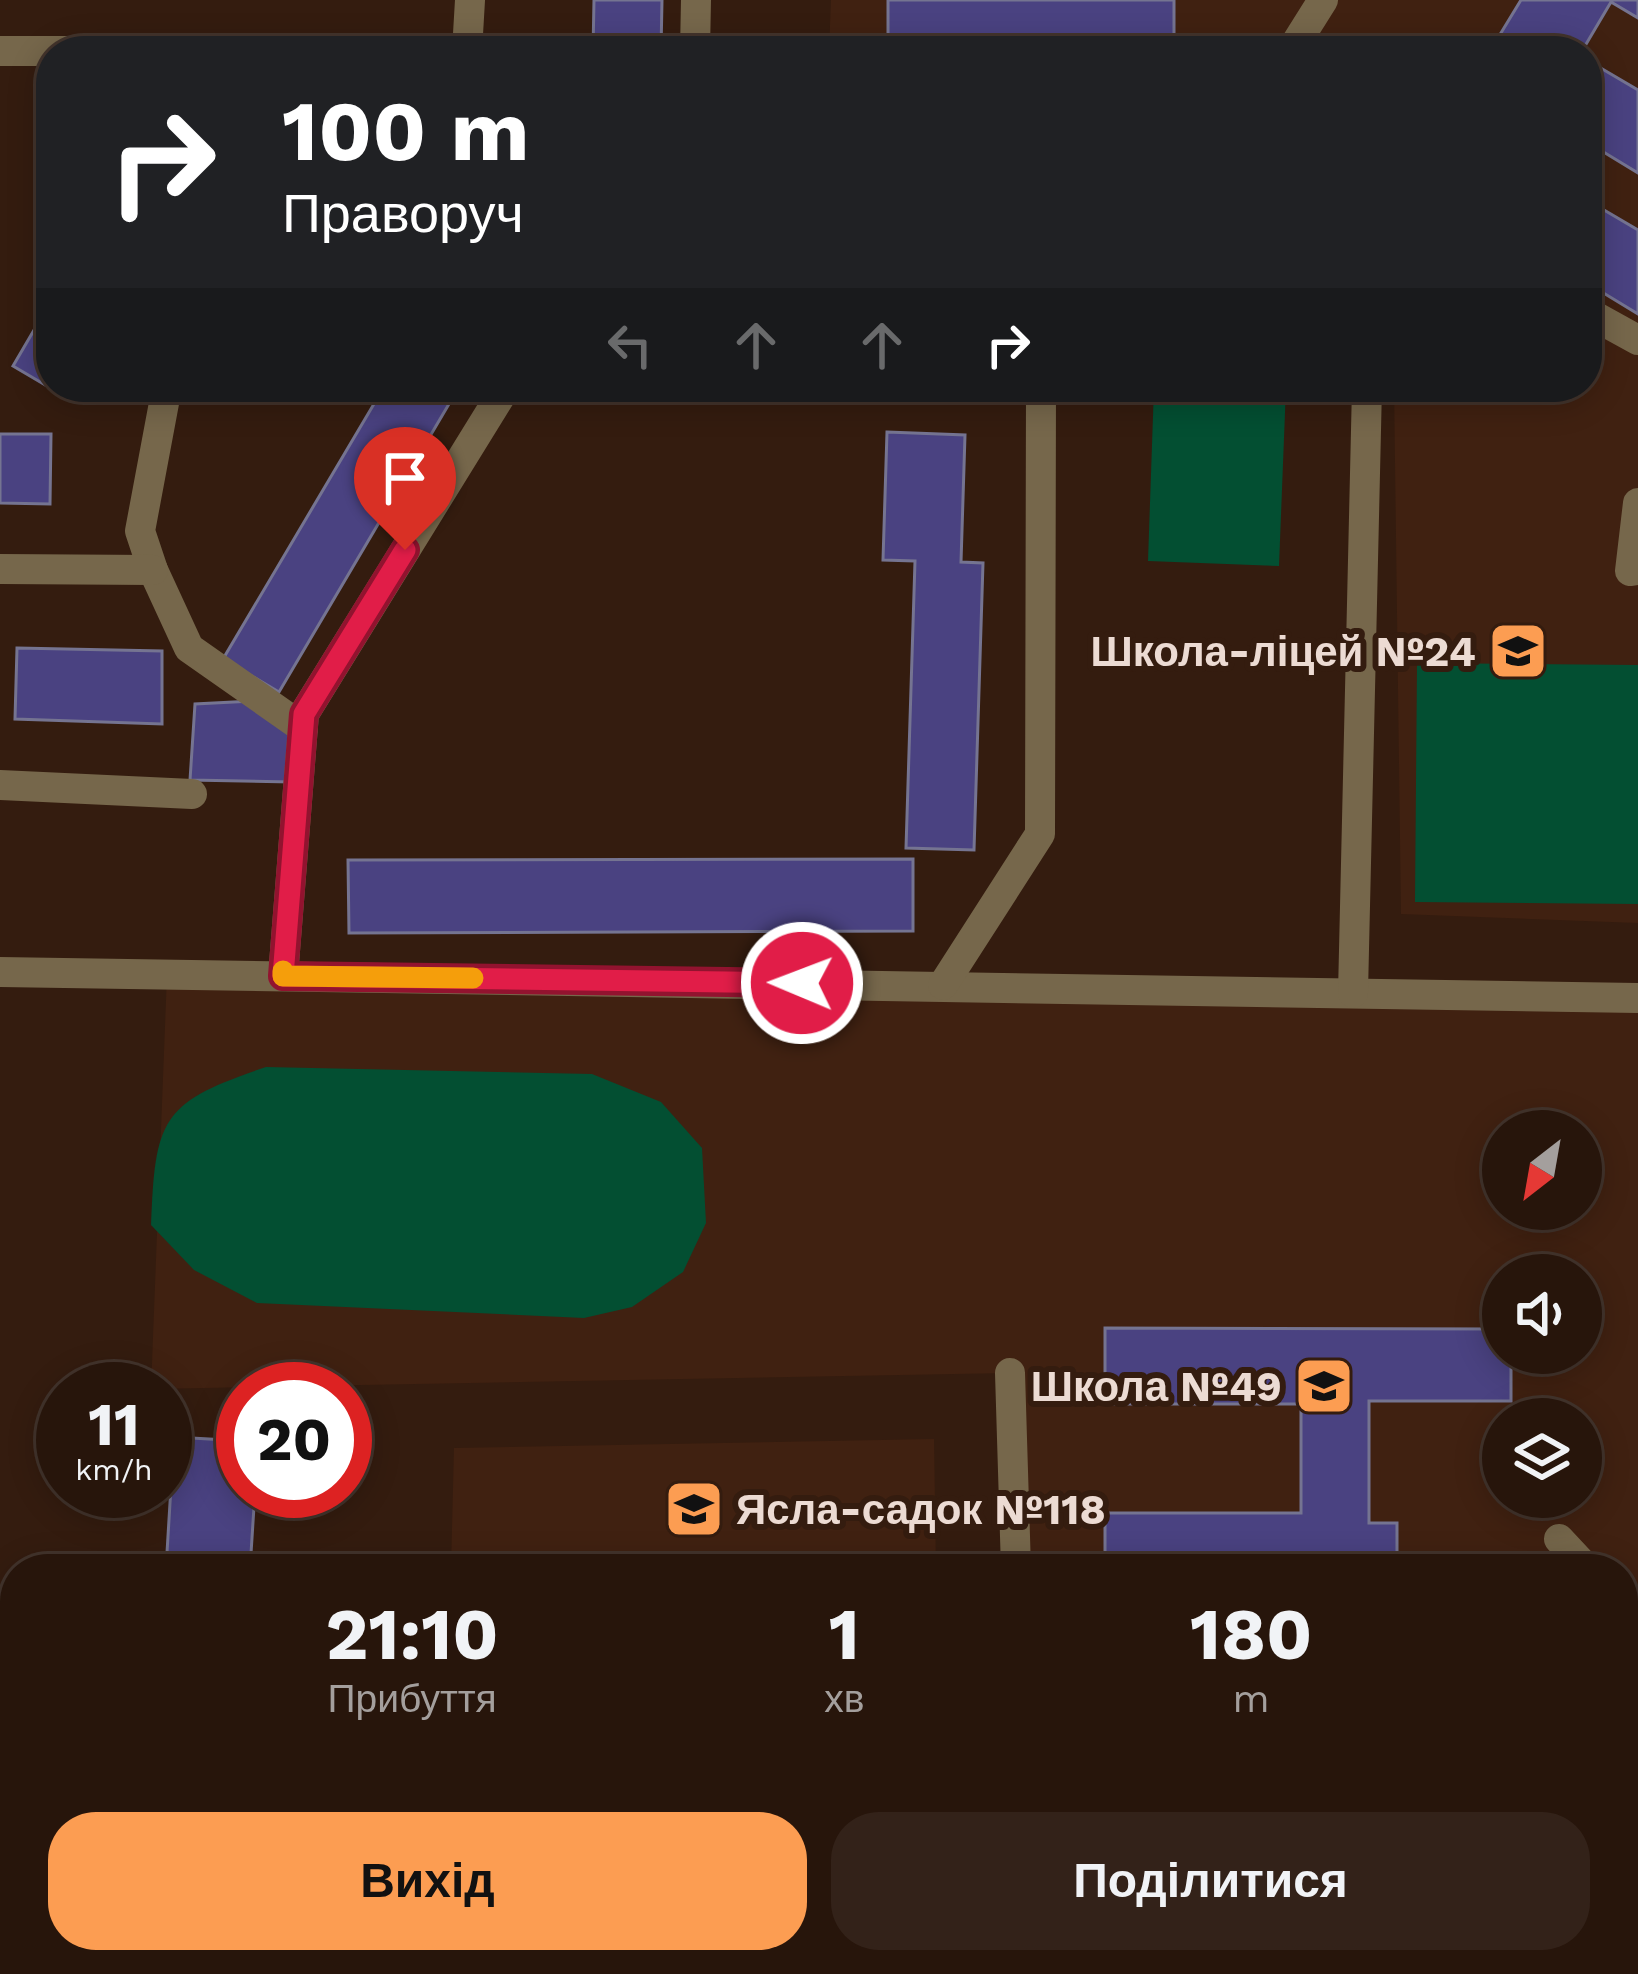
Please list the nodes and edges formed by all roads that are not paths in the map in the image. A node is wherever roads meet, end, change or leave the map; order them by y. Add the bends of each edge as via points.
1 (470, 0) edge
2 (696, 0) edge
3 (1323, 0) edge
4 (468, 36) edge
5 (695, 36) edge
6 (1300, 36) edge
7 (0, 51) edge
8 (36, 51) edge
9 (1602, 320) edge
10 (1638, 340) edge
11 (164, 402) edge
12 (497, 402) edge
13 (1041, 402) edge
14 (1367, 402) edge
15 (1638, 503) edge
16 (0, 569) edge
17 (153, 570) junction
18 (1638, 571) edge
19 (303, 728) junction
20 (0, 785) edge
21 (192, 794) dead end
22 (0, 972) edge
23 (283, 976) junction
24 (944, 986) junction
25 (1353, 993) junction
26 (1638, 998) edge
27 (1010, 1372) dead end
28 (1559, 1539) dead end
29 (1016, 1554) edge
30 (1573, 1554) edge

1 - 4 lane
2 - 5 lane
3 - 6 lane
7 - 8 lane
9 - 10 lane
11 - 17 lane via 140,531
12 - 19 lane via 304,714
13 - 24 lane via 1040,834
14 - 25 lane
15 - 18 lane via 1630,571
16 - 17 lane
17 - 19 lane via 189,648
19 - 23 lane
20 - 21 lane
22 - 23 lane
23 - 24 lane
24 - 25 lane
25 - 26 lane
27 - 29 lane
28 - 30 lane

